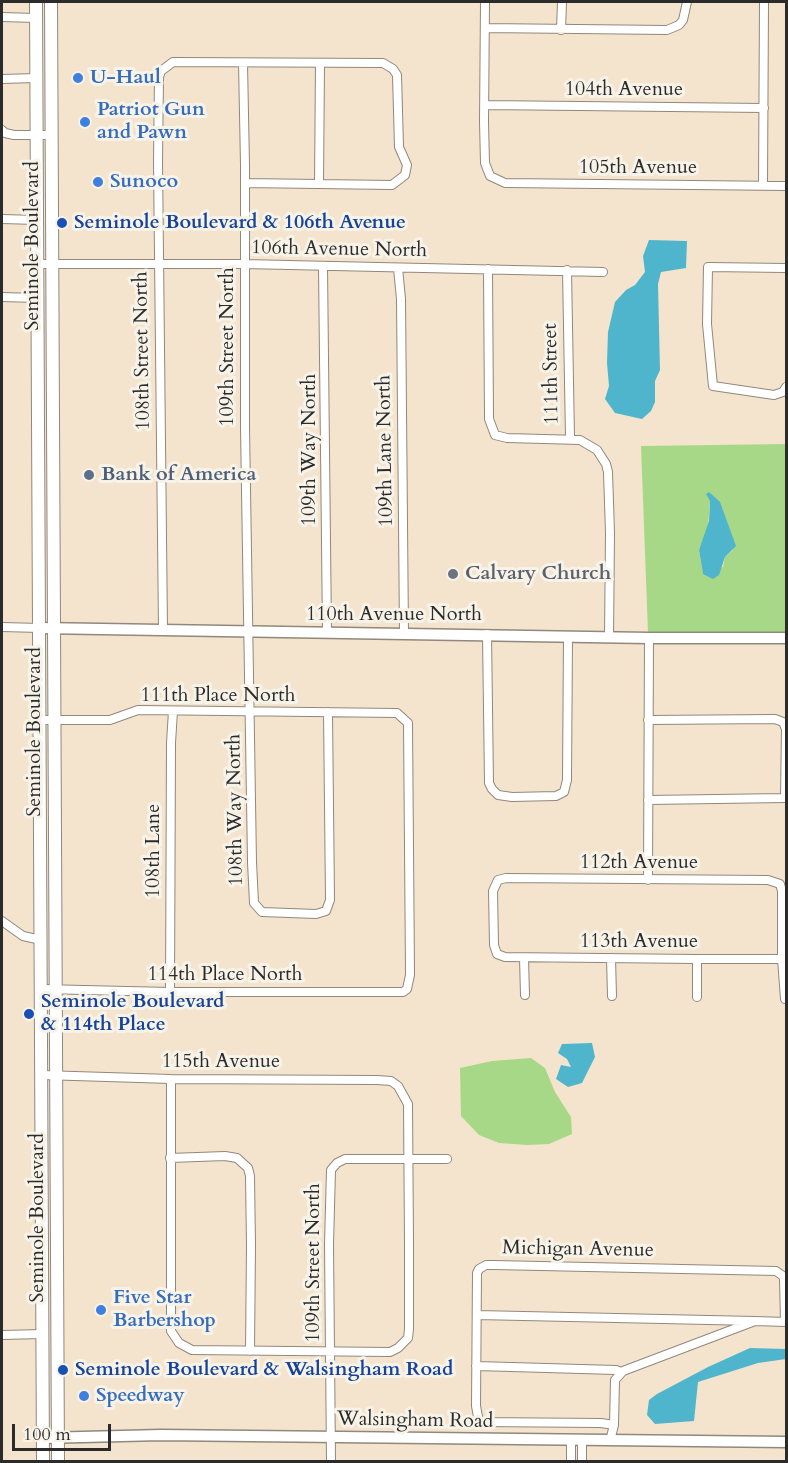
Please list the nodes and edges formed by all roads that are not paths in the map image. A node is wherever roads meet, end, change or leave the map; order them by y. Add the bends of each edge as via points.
1 (36, 2) edge
2 (486, 2) edge
3 (562, 2) edge
4 (687, 2) edge
5 (764, 2) edge
6 (50, 4) edge
7 (2, 17) edge
8 (36, 18) junction
9 (485, 28) junction
10 (561, 30) junction
11 (52, 63) junction
12 (243, 63) junction
13 (320, 63) junction
14 (36, 78) junction
15 (2, 79) edge
16 (485, 105) junction
17 (764, 108) junction
18 (2, 130) edge
19 (36, 135) junction
20 (52, 135) junction
21 (245, 183) junction
22 (319, 184) junction
23 (763, 185) junction
24 (786, 186) edge
25 (2, 219) edge
26 (37, 220) junction
27 (38, 264) junction
28 (53, 264) junction
29 (159, 264) junction
30 (244, 264) junction
31 (323, 266) junction
32 (398, 268) junction
33 (786, 268) edge
34 (488, 269) junction
35 (567, 270) junction
36 (603, 272) dead end
37 (2, 297) edge
38 (37, 298) junction
39 (786, 387) edge
40 (570, 438) junction
41 (2, 627) edge
42 (40, 628) junction
43 (54, 628) junction
44 (163, 630) junction
45 (249, 632) junction
46 (327, 633) junction
47 (404, 634) junction
48 (487, 634) junction
49 (568, 636) junction
50 (609, 637) junction
51 (649, 638) junction
52 (786, 638) edge
53 (172, 711) junction
54 (328, 712) junction
55 (251, 713) junction
56 (40, 720) junction
57 (55, 720) junction
58 (648, 720) junction
59 (785, 798) edge
60 (648, 800) junction
61 (648, 880) junction
62 (2, 921) edge
63 (41, 940) junction
64 (497, 954) joint
65 (524, 958) junction
66 (611, 958) junction
67 (697, 959) junction
68 (784, 959) edge
69 (41, 989) junction
70 (56, 989) junction
71 (406, 989) joint
72 (170, 992) junction
73 (525, 995) dead end
74 (612, 996) dead end
75 (697, 997) dead end
76 (784, 999) dead end
77 (42, 1075) junction
78 (57, 1076) junction
79 (171, 1079) junction
80 (170, 1158) junction
81 (408, 1158) junction
82 (447, 1159) dead end
83 (42, 1208) junction
84 (58, 1208) junction
85 (477, 1315) junction
86 (755, 1322) junction
87 (786, 1322) edge
88 (43, 1334) junction
89 (2, 1335) edge
90 (250, 1351) junction
91 (331, 1352) junction
92 (476, 1366) junction
93 (621, 1372) junction
94 (614, 1425) junction
95 (58, 1437) junction
96 (43, 1438) junction
97 (330, 1438) junction
98 (576, 1441) junction
99 (610, 1442) junction
100 (786, 1442) edge
101 (43, 1461) edge
102 (58, 1461) edge
103 (330, 1461) edge
104 (571, 1461) edge
105 (582, 1461) edge

1 - 8 main road, Seminole Boulevard
2 - 9 street
3 - 10 street
4 - 10 street via 679,25 667,30
5 - 17 street
6 - 11 main road, Seminole Boulevard
7 - 8 street
8 - 11 main road via 43,31 45,60
8 - 14 main road, Seminole Boulevard
9 - 10 street
9 - 16 street
11 - 20 main road, Seminole Boulevard
12 - 13 street
12 - 21 street, 109th Street North
12 - 29 street, 108th Street North via 173,62 161,71
13 - 22 street
13 - 22 street via 383,63 393,69 397,75 399,147 407,165 405,175 392,185
14 - 15 street
14 - 19 main road, Seminole Boulevard
16 - 17 street, 104th Avenue
16 - 23 street, 105th Avenue via 485,163 490,176 506,183
17 - 23 street
18 - 19 street via 14,135
19 - 20 street
19 - 26 main road, Seminole Boulevard
20 - 28 main road, Seminole Boulevard
21 - 22 street
21 - 30 street, 109th Street North
23 - 24 street, 105th Avenue
25 - 26 street
26 - 27 main road, Seminole Boulevard
27 - 28 street, 106th Avenue North
27 - 38 main road, Seminole Boulevard
28 - 29 street, 106th Avenue North
28 - 43 main road, Seminole Boulevard
29 - 30 street, 106th Avenue North
29 - 44 street, 108th Street North
30 - 31 street, 106th Avenue North
30 - 45 street, 109th Street North
31 - 32 street, 106th Avenue North
31 - 46 street, 109th Way North
32 - 34 street, 106th Avenue North
32 - 47 street, 109th Lane North
33 - 39 street via 708,267 707,324 713,386 774,395
34 - 35 street, 106th Avenue North
34 - 40 street via 489,419 495,435
35 - 36 street, 106th Avenue North
35 - 40 street, 111th Street
37 - 38 street, Seminole Boulevard
38 - 42 main road, Seminole Boulevard
40 - 50 street, 111th Street via 597,450 608,472
41 - 42 street, 110th Avenue North
42 - 43 street, 110th Avenue North
42 - 56 main road, Seminole Boulevard
43 - 44 street, 110th Avenue North
43 - 57 main road, Seminole Boulevard
44 - 45 street, 110th Avenue North
45 - 46 street, 110th Avenue North
45 - 55 street, 108th Way North
46 - 47 street, 110th Avenue North
47 - 48 street, 110th Avenue North
48 - 49 street, 110th Avenue North
48 - 49 street via 489,783 498,795 513,797 556,796 564,792
49 - 50 street, 110th Avenue North
50 - 51 street, 110th Avenue North
51 - 52 street, 110th Avenue North
51 - 58 street
53 - 55 street, 111th Place North
53 - 57 street, 111th Place North via 138,710 110,720
53 - 72 street, 108th Lane
54 - 55 street, 111th Place North
54 - 55 street, 108th Way North via 330,900 326,911 316,914 262,912 254,903
54 - 71 street, 111th Place North via 397,713 408,723 410,975
56 - 57 street, 111th Place North
56 - 63 main road, Seminole Boulevard
57 - 70 main road, Seminole Boulevard
58 - 59 street via 783,722
58 - 60 street
59 - 60 street
60 - 61 street
61 - 64 street, 112th Avenue via 498,880 493,891
61 - 68 street, 112th Avenue via 768,880 780,884
62 - 63 street via 23,936
63 - 69 main road, Seminole Boulevard
64 - 65 street, 113th Avenue
65 - 66 street, 113th Avenue
65 - 73 street
66 - 67 street, 113th Avenue
66 - 74 street
67 - 68 street, 113th Avenue
67 - 75 street
68 - 76 street
69 - 70 street, 114th Place North
69 - 77 main road, Seminole Boulevard
70 - 72 street, 114th Place North
70 - 78 main road, Seminole Boulevard
71 - 72 street, 114th Place North
77 - 78 street, 115th Avenue
77 - 83 main road, Seminole Boulevard
78 - 79 street, 115th Avenue
78 - 84 main road, Seminole Boulevard
79 - 80 street
79 - 81 street, 115th Avenue via 391,1081 408,1104
80 - 90 street via 171,1331 192,1350
80 - 90 street via 225,1156 237,1158 248,1168
81 - 82 street
81 - 91 street via 408,1338 390,1352
81 - 91 street, 109th Street North via 345,1159 331,1170
83 - 84 main road
83 - 88 main road, Seminole Boulevard
84 - 95 main road, Seminole Boulevard
85 - 86 street
85 - 87 street, Michigan Avenue via 477,1273 486,1265 770,1270 784,1279
85 - 92 street, Michigan Avenue
86 - 87 street
86 - 93 street
88 - 89 street
88 - 96 main road, Seminole Boulevard
90 - 91 street
91 - 97 street, 109th Street North
92 - 93 street
92 - 94 street, Michigan Avenue via 479,1422
93 - 94 street via 615,1380
94 - 99 street
95 - 96 street, Walsingham Road
95 - 97 street, Walsingham Road
95 - 102 main road, Seminole Boulevard
96 - 101 main road, Seminole Boulevard
97 - 98 street, Walsingham Road
97 - 103 street, 109th Street North
98 - 99 street, Walsingham Road
98 - 104 street
98 - 105 street
99 - 100 street, Walsingham Road

